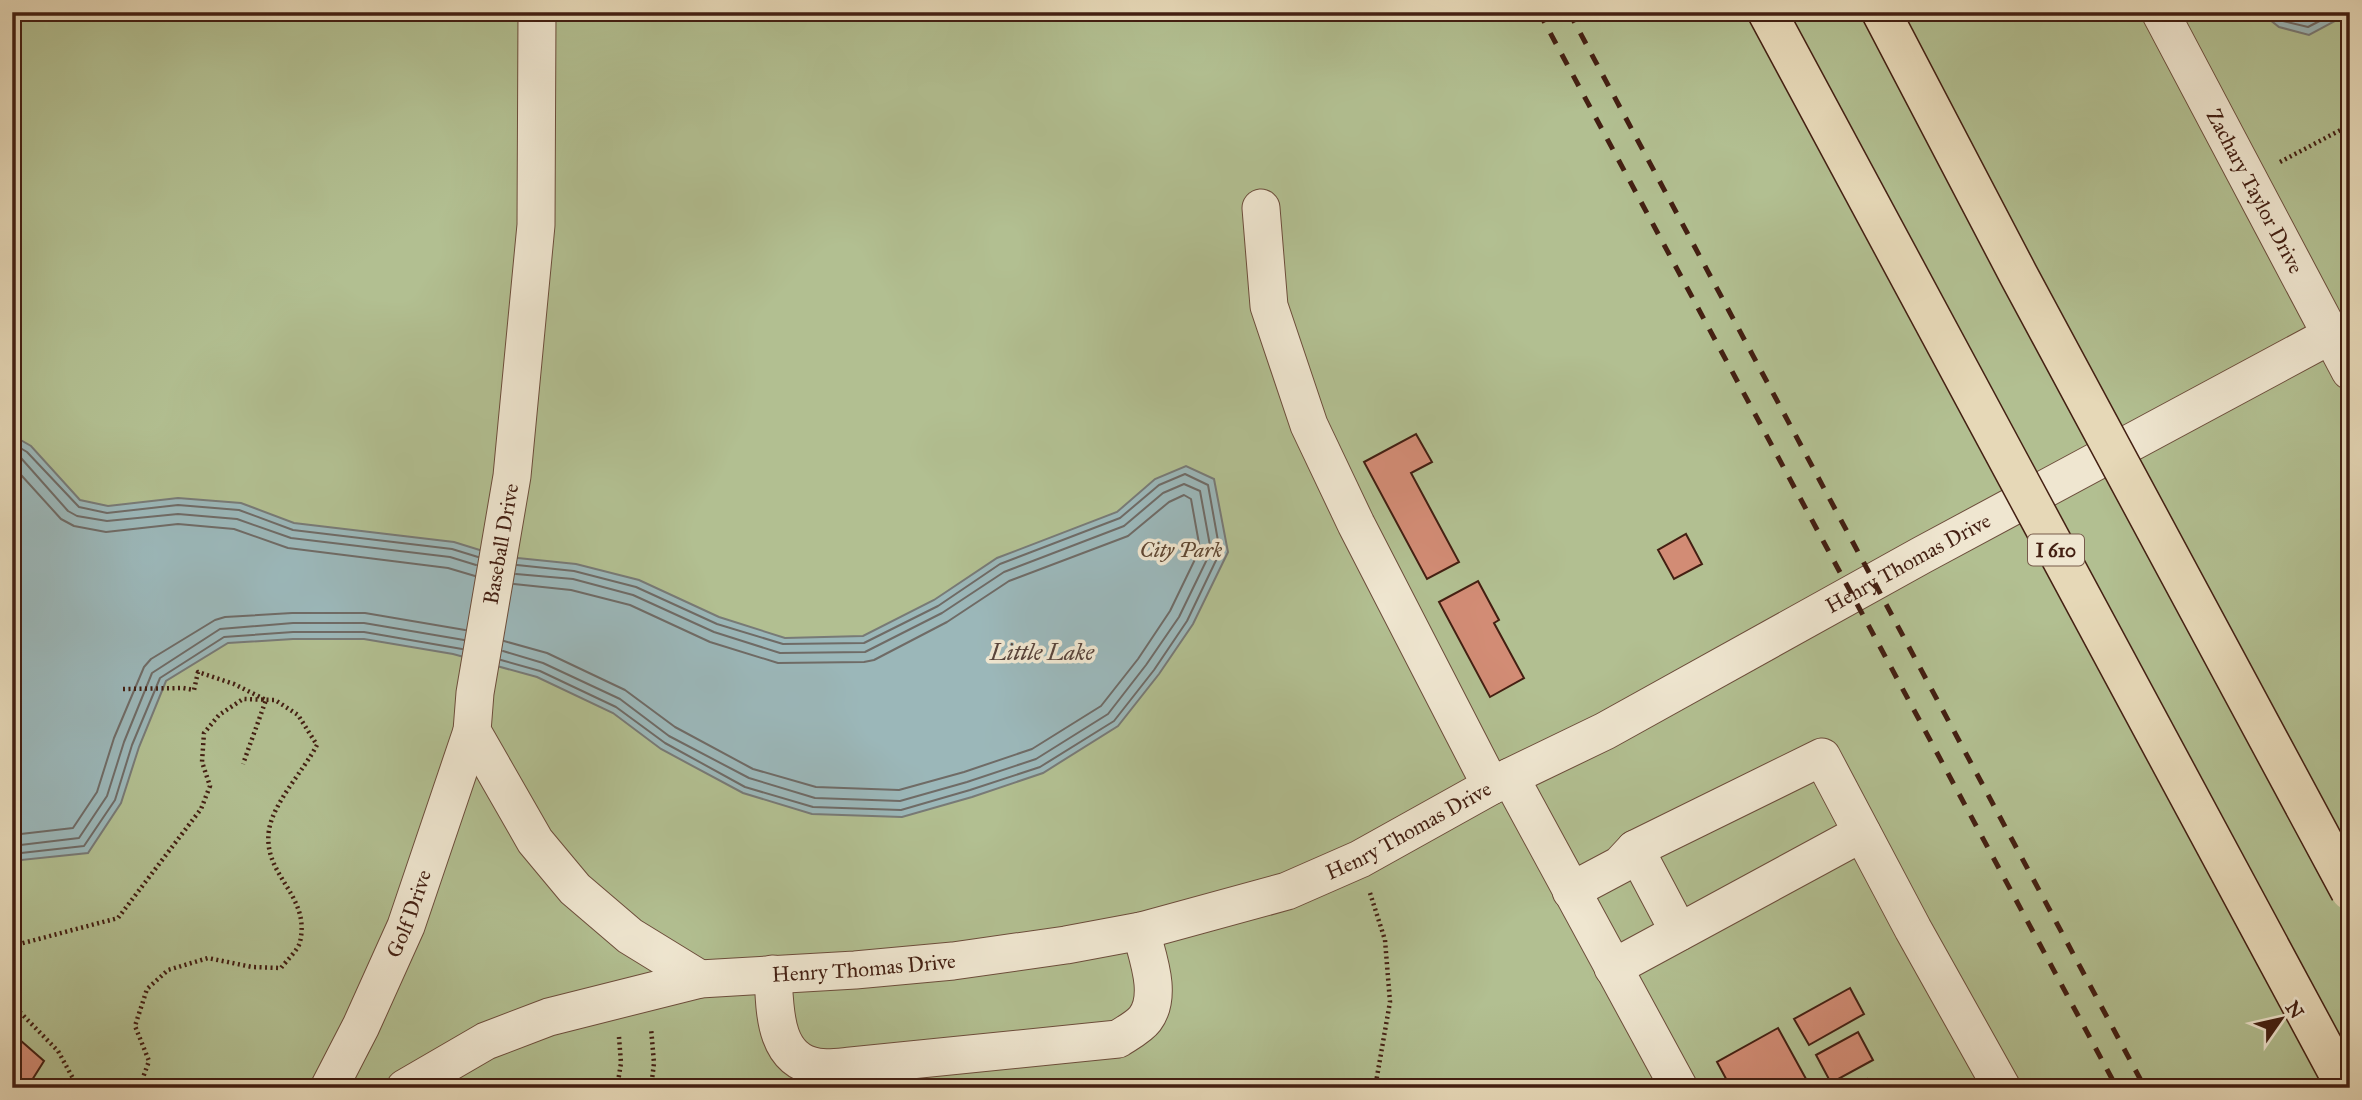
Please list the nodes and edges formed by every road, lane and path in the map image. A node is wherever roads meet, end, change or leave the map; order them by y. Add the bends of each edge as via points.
1 (537, 12) edge
2 (1768, 12) edge
3 (1881, 12) edge
4 (2160, 12) edge
5 (2350, 125) edge
6 (2248, 179) junction
7 (1261, 208) dead end
8 (2331, 335) junction
9 (2350, 371) edge
10 (123, 689) dead end
11 (266, 700) junction
12 (472, 731) junction
13 (243, 764) dead end
14 (1501, 781) junction
15 (1862, 832) junction
16 (1635, 849) junction
17 (1360, 859) junction
18 (1571, 891) junction
19 (2350, 891) edge
20 (1141, 931) junction
21 (1679, 932) junction
22 (12, 946) edge
23 (1614, 968) junction
24 (773, 974) junction
25 (701, 979) junction
26 (629, 996) junction
27 (12, 1004) edge
28 (87, 1088) edge
29 (133, 1088) edge
30 (329, 1088) edge
31 (405, 1088) edge
32 (617, 1088) edge
33 (651, 1088) edge
34 (1375, 1088) edge
35 (1679, 1088) edge
36 (2003, 1088) edge
37 (2346, 1088) edge

1 - 12 street, Baseball Drive via 536,225 512,476
2 - 37 highway, I 610, bridge
3 - 19 highway, bridge
4 - 6 street, Zachary Taylor Drive
5 - 6 path
6 - 8 street, Zachary Taylor Drive
7 - 14 street via 1269,306 1310,425 1356,524
8 - 9 street, Zachary Taylor Drive
8 - 14 street, Henry Thomas Drive via 1605,731
10 - 11 path via 194,690 198,672
11 - 13 path
11 - 22 path via 243,699 219,715 204,733 202,762 209,786 201,809 118,918
11 - 29 path via 275,700 298,715 317,745 269,829 270,860 301,910 300,944 281,968 208,958 168,970 147,989 135,1026 149,1061 141,1083
12 - 25 street via 536,841 575,889 630,936
12 - 30 street, Golf Drive via 406,926
14 - 17 street, Henry Thomas Drive
14 - 18 street
15 - 16 street via 1822,757
15 - 21 street
15 - 36 street
16 - 18 street via 1620,865
16 - 21 street
17 - 20 street, Henry Thomas Drive via 1287,891
17 - 34 path via 1385,940 1390,1002
18 - 23 street
20 - 24 street, Henry Thomas Drive via 953,961
20 - 24 street via 1152,981 1152,1007 1144,1021 1118,1039 816,1067 789,1054 777,1025
21 - 23 street
23 - 35 street
24 - 25 street, Henry Thomas Drive
25 - 26 street, Henry Thomas Drive
26 - 31 street, Henry Thomas Drive via 549,1017 485,1041
26 - 32 path
26 - 33 path via 654,1050
27 - 28 path via 58,1051 75,1082

